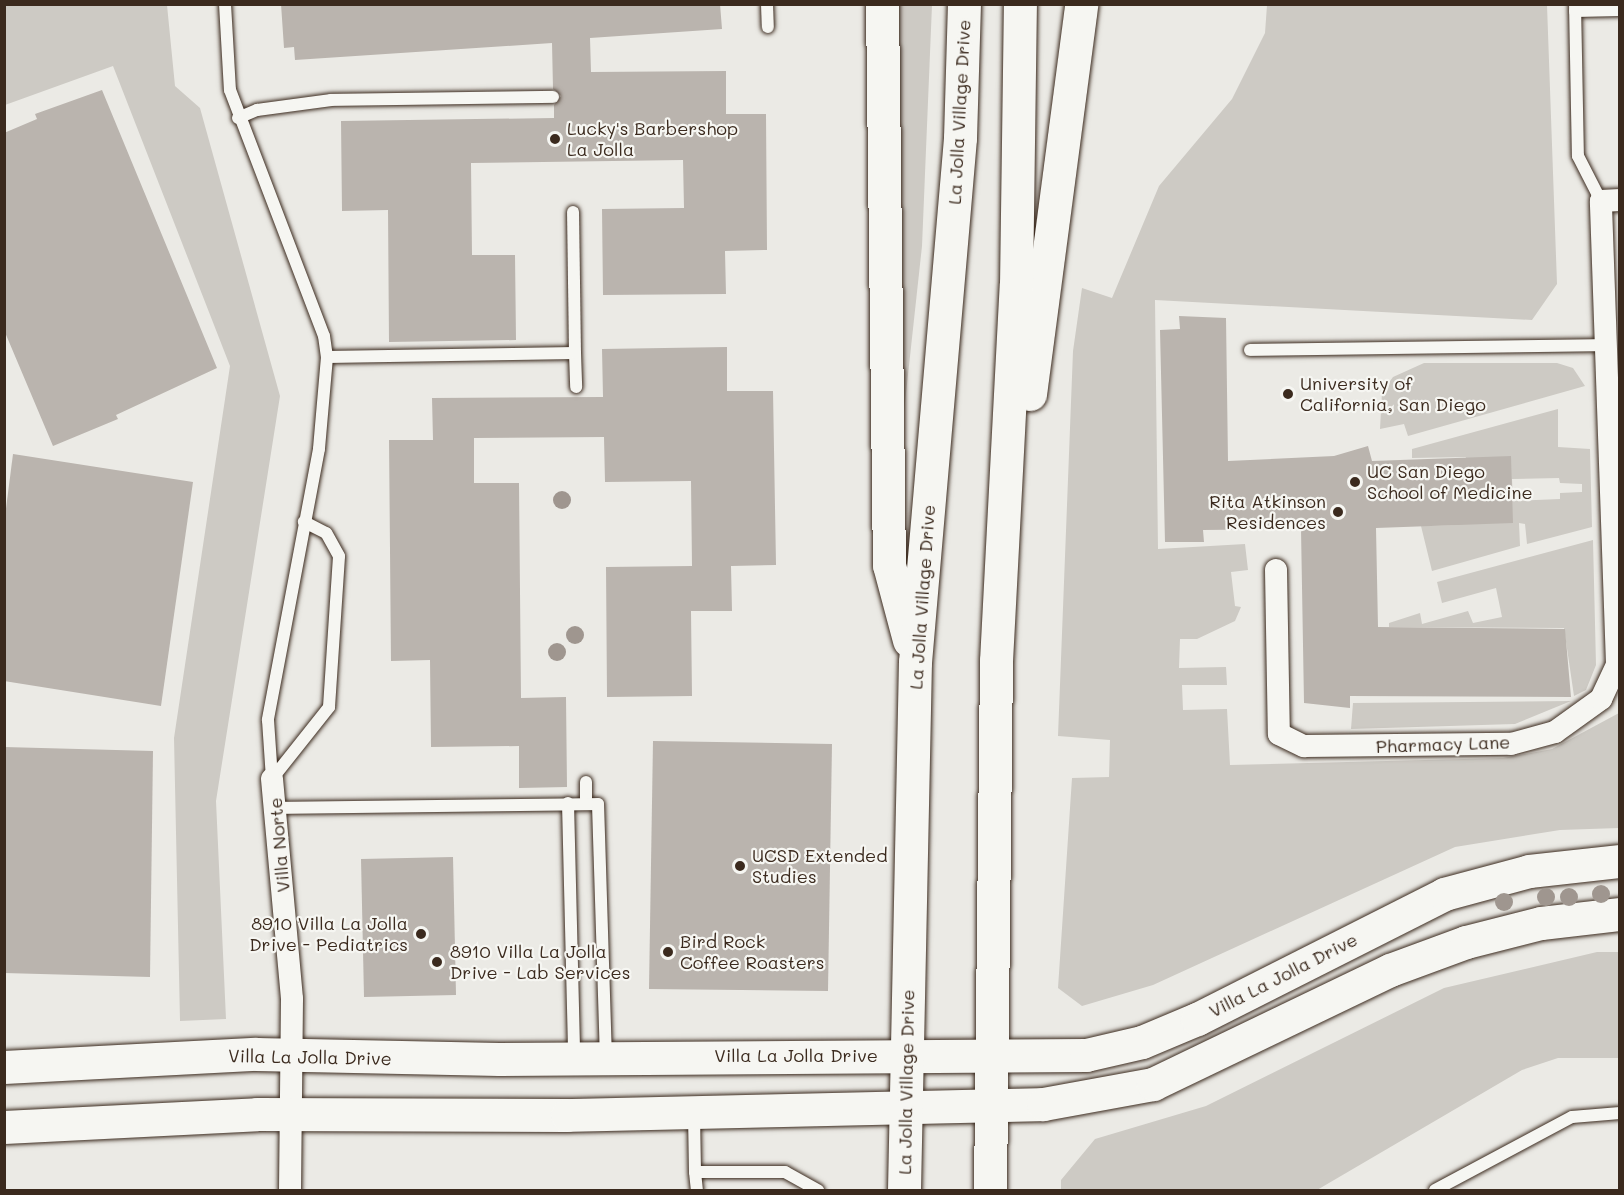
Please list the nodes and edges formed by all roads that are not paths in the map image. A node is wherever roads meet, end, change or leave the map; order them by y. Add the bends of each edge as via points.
1 (225, 4) edge
2 (766, 4) edge
3 (882, 4) edge
4 (964, 4) edge
5 (1020, 4) edge
6 (1081, 4) edge
7 (1575, 8) edge
8 (1620, 10) edge
9 (768, 27) dead end
10 (553, 97) dead end
11 (238, 118) junction
12 (1610, 201) edge
13 (573, 212) dead end
14 (1606, 345) junction
15 (1250, 350) dead end
16 (575, 353) junction
17 (327, 357) junction
18 (576, 387) dead end
19 (304, 522) junction
20 (1276, 570) dead end
21 (996, 661) junction
22 (915, 662) junction
23 (272, 779) junction
24 (586, 782) dead end
25 (568, 802) junction
26 (592, 803) junction
27 (276, 808) junction
28 (1620, 861) edge
29 (1620, 914) edge
30 (293, 1055) junction
31 (908, 1055) junction
32 (574, 1056) junction
33 (606, 1056) junction
34 (991, 1058) junction
35 (4, 1067) edge
36 (990, 1107) junction
37 (906, 1110) junction
38 (694, 1111) junction
39 (1620, 1113) edge
40 (292, 1114) junction
41 (4, 1127) edge
42 (695, 1172) junction
43 (290, 1191) edge
44 (697, 1191) edge
45 (818, 1191) edge
46 (904, 1191) edge
47 (990, 1191) edge
48 (1435, 1191) edge

1 - 11 lane via 230,90
2 - 9 lane
3 - 22 main road via 890,566
4 - 22 main road, La Jolla Village Drive via 960,138
5 - 21 main road via 1016,285
6 - 21 main road
7 - 8 lane
7 - 12 lane via 1578,156
10 - 11 lane via 331,100 257,110
11 - 17 lane via 324,336
12 - 14 street, Pharmacy Lane
13 - 16 lane
14 - 15 lane
14 - 20 street, Pharmacy Lane via 1617,664 1601,699 1555,732 1510,744 1304,746 1279,734
16 - 17 lane
16 - 18 lane
17 - 19 lane via 319,449
19 - 23 lane via 268,720
19 - 23 lane via 326,533 339,556 330,706
21 - 34 main road
22 - 31 main road, La Jolla Village Drive
23 - 27 street, Villa Norte
24 - 26 lane
25 - 26 lane
25 - 27 lane
25 - 32 lane
26 - 33 lane
27 - 30 street, Villa Norte
28 - 34 main road, Villa La Jolla Drive via 1528,871 1444,894 1142,1042 1086,1055
29 - 36 main road via 1541,923 1428,955 1153,1084 1089,1097
30 - 32 main road, Villa La Jolla Drive
30 - 35 main road, Villa La Jolla Drive
30 - 40 street, Villa Norte
31 - 33 main road, Villa La Jolla Drive
31 - 34 main road, Villa La Jolla Drive
31 - 37 main road, La Jolla Village Drive
32 - 33 main road, Villa La Jolla Drive
34 - 36 main road
36 - 37 main road
36 - 47 main road
37 - 38 main road
37 - 46 main road, La Jolla Village Drive
38 - 40 main road
38 - 42 lane
39 - 48 lane via 1572,1118
40 - 41 main road
40 - 43 street, Villa Norte
42 - 44 lane
42 - 45 lane via 785,1172

